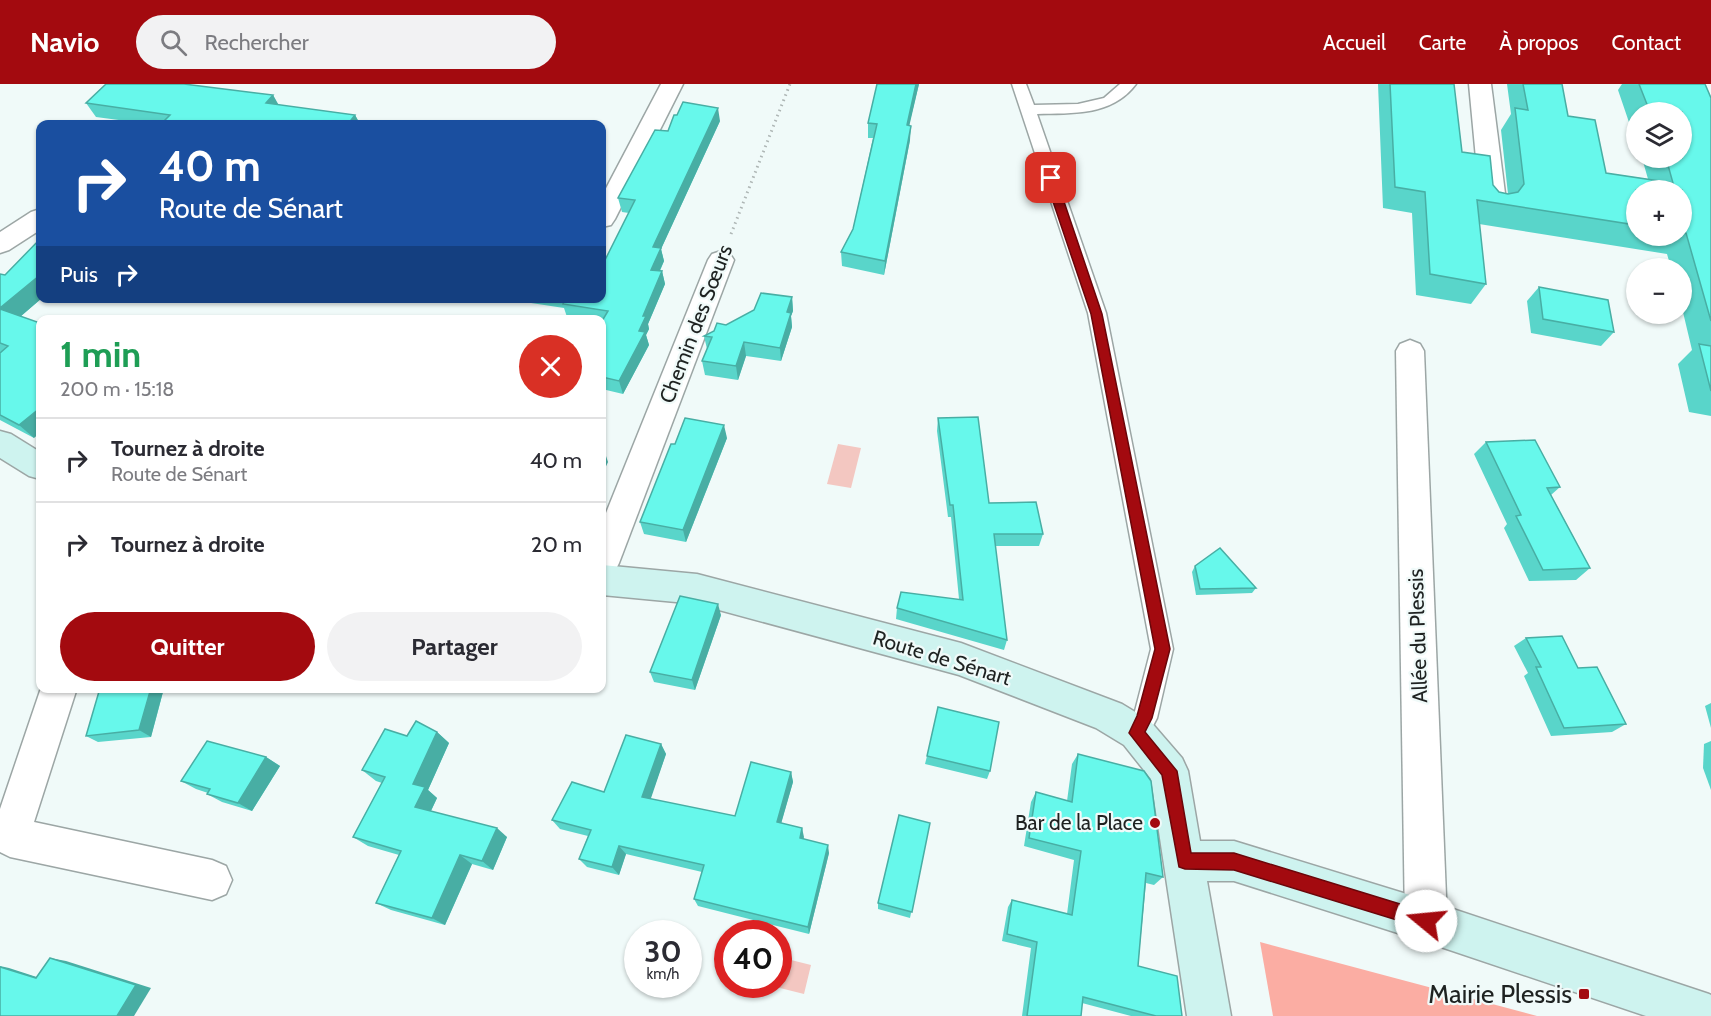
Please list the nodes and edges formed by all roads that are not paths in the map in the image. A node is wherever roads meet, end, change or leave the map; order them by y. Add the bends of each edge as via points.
1 (672, 84) edge
2 (1019, 84) edge
3 (1130, 84) edge
4 (1480, 84) edge
5 (1028, 110) junction
6 (1494, 206) edge
7 (606, 211) edge
8 (36, 221) edge
9 (0, 244) edge
10 (721, 260) road end
11 (1410, 351) dead end
12 (0, 443) edge
13 (36, 464) edge
14 (606, 553) edge
15 (606, 580) edge
16 (57, 693) edge
17 (1137, 733) junction
18 (5, 838) edge
19 (1185, 861) junction
20 (212, 880) dead end
21 (1426, 921) junction
22 (1209, 1016) edge
23 (1709, 1016) edge

1 - 7 street
2 - 5 lane
3 - 5 lane via 1109,102
4 - 6 street
5 - 17 lane via 1097,314 1162,649
8 - 9 street
10 - 14 street, Chemin des Sœurs
11 - 21 street, Allée du Plessis
12 - 13 street
15 - 17 street, Route de Sénart via 697,589 961,660 1109,716
16 - 18 street
17 - 19 street, Route de Sénart via 1169,771
18 - 20 street
19 - 21 street via 1234,861
19 - 22 street, Route de Sénart
21 - 23 street

